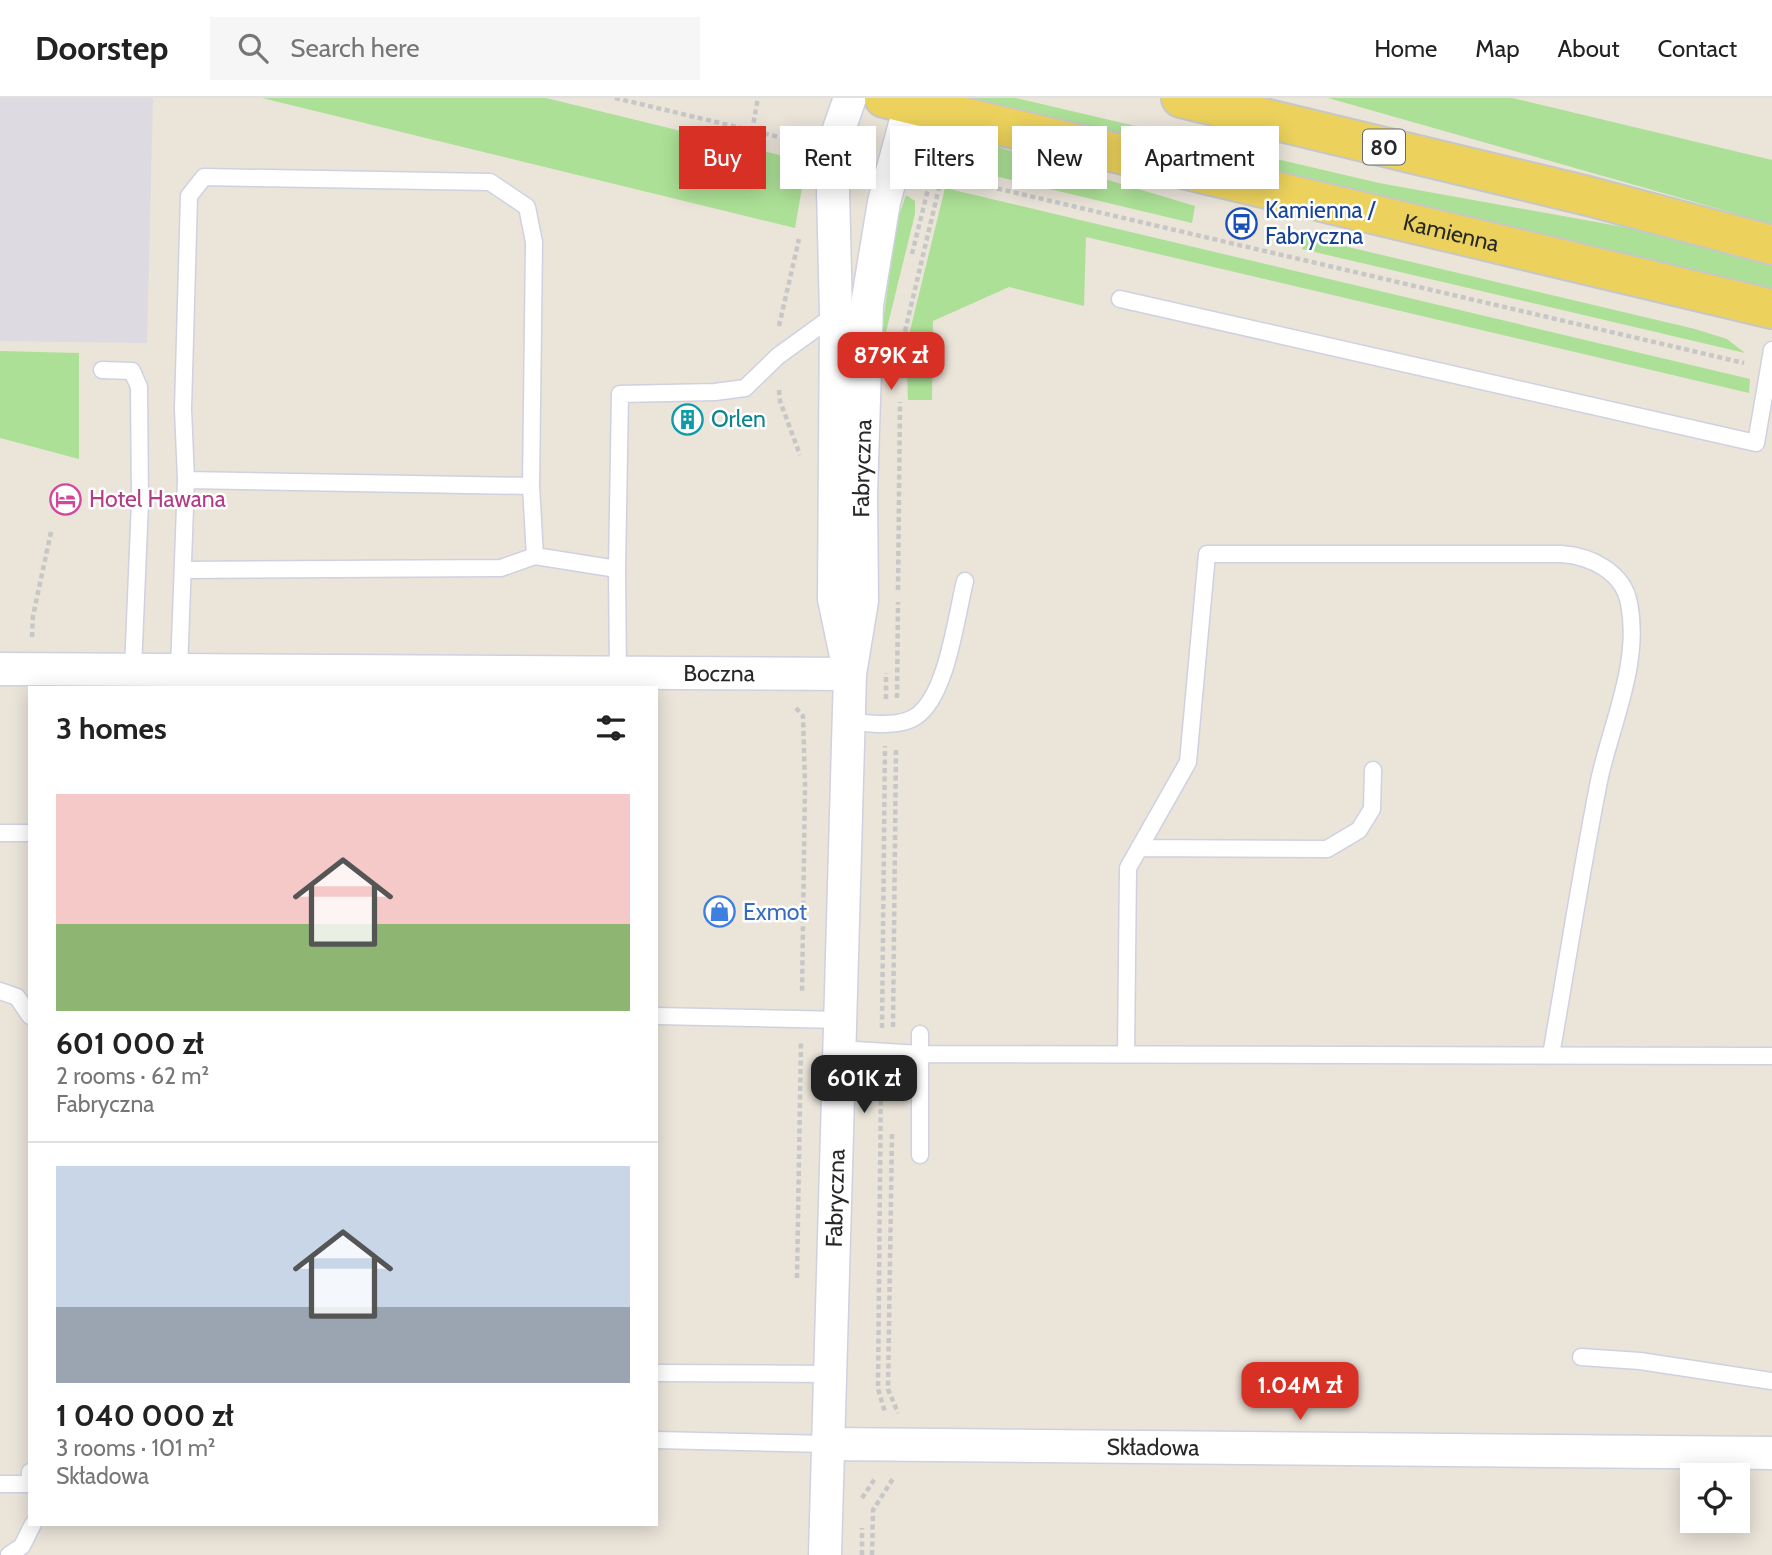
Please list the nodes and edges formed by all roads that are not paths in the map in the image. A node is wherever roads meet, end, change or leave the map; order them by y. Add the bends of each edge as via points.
1 (850, 98) edge
2 (1181, 98) edge
3 (903, 100) edge
4 (1772, 245) edge
5 (1120, 299) dead end
6 (1772, 309) edge
7 (836, 314) junction
8 (1772, 350) edge
9 (102, 370) dead end
10 (1765, 432) edge
11 (186, 480) junction
12 (531, 486) junction
13 (535, 556) junction
14 (617, 569) junction
15 (183, 570) junction
16 (965, 581) dead end
17 (0, 669) edge
18 (179, 670) junction
19 (850, 674) junction
20 (121, 675) edge
21 (618, 675) junction
22 (235, 679) edge
23 (361, 680) edge
24 (569, 681) edge
25 (850, 722) junction
26 (1373, 770) dead end
27 (0, 833) edge
28 (28, 833) edge
29 (1139, 848) junction
30 (0, 991) edge
31 (28, 1013) edge
32 (658, 1016) edge
33 (920, 1034) dead end
34 (840, 1035) junction
35 (920, 1054) junction
36 (1126, 1054) junction
37 (1551, 1055) junction
38 (1772, 1056) edge
39 (920, 1155) dead end
40 (1581, 1357) dead end
41 (658, 1373) edge
42 (829, 1374) junction
43 (1772, 1381) edge
44 (658, 1440) edge
45 (827, 1444) junction
46 (1772, 1452) edge
47 (0, 1485) edge
48 (28, 1485) edge
49 (32, 1526) edge
50 (9, 1555) edge
51 (825, 1555) edge

1 - 7 street, Fabryczna via 832,149
2 - 4 main road, 80
3 - 6 main road, Kamienna
3 - 19 street, Fabryczna via 867,305 862,601
5 - 10 lane via 1756,443
7 - 14 lane via 778,356 745,388 620,394
7 - 19 street, Fabryczna via 834,599
8 - 10 lane
9 - 20 lane via 132,371 139,387 140,502
11 - 12 lane
11 - 12 lane via 183,409 189,196 204,177 449,181 490,182 527,207 534,242
11 - 15 lane
12 - 13 lane
13 - 14 lane
13 - 15 lane via 500,568
14 - 21 lane
15 - 18 lane
16 - 25 lane via 936,693 915,717 891,723
17 - 20 street, Boczna
18 - 20 street, Boczna
18 - 22 street, Boczna
19 - 21 street, Boczna
19 - 25 street, Fabryczna
21 - 24 street, Boczna
22 - 23 street, Boczna
23 - 24 street, Boczna
25 - 34 street, Fabryczna
26 - 29 lane via 1372,809 1359,830 1326,849
27 - 28 lane
29 - 36 lane via 1128,868
29 - 37 lane via 1188,762 1208,555 1568,555 1603,566 1624,589 1630,604 1630,665 1600,779
30 - 31 lane via 17,997
32 - 34 lane via 801,1020
33 - 35 lane
34 - 35 lane via 887,1052
34 - 42 street, Fabryczna
35 - 36 lane
35 - 39 lane
36 - 37 lane
37 - 38 lane
40 - 43 lane
41 - 42 lane
42 - 45 street, Fabryczna
44 - 45 lane
45 - 46 street, Składowa
45 - 51 street, Fabryczna
47 - 48 lane
49 - 50 lane via 22,1546

